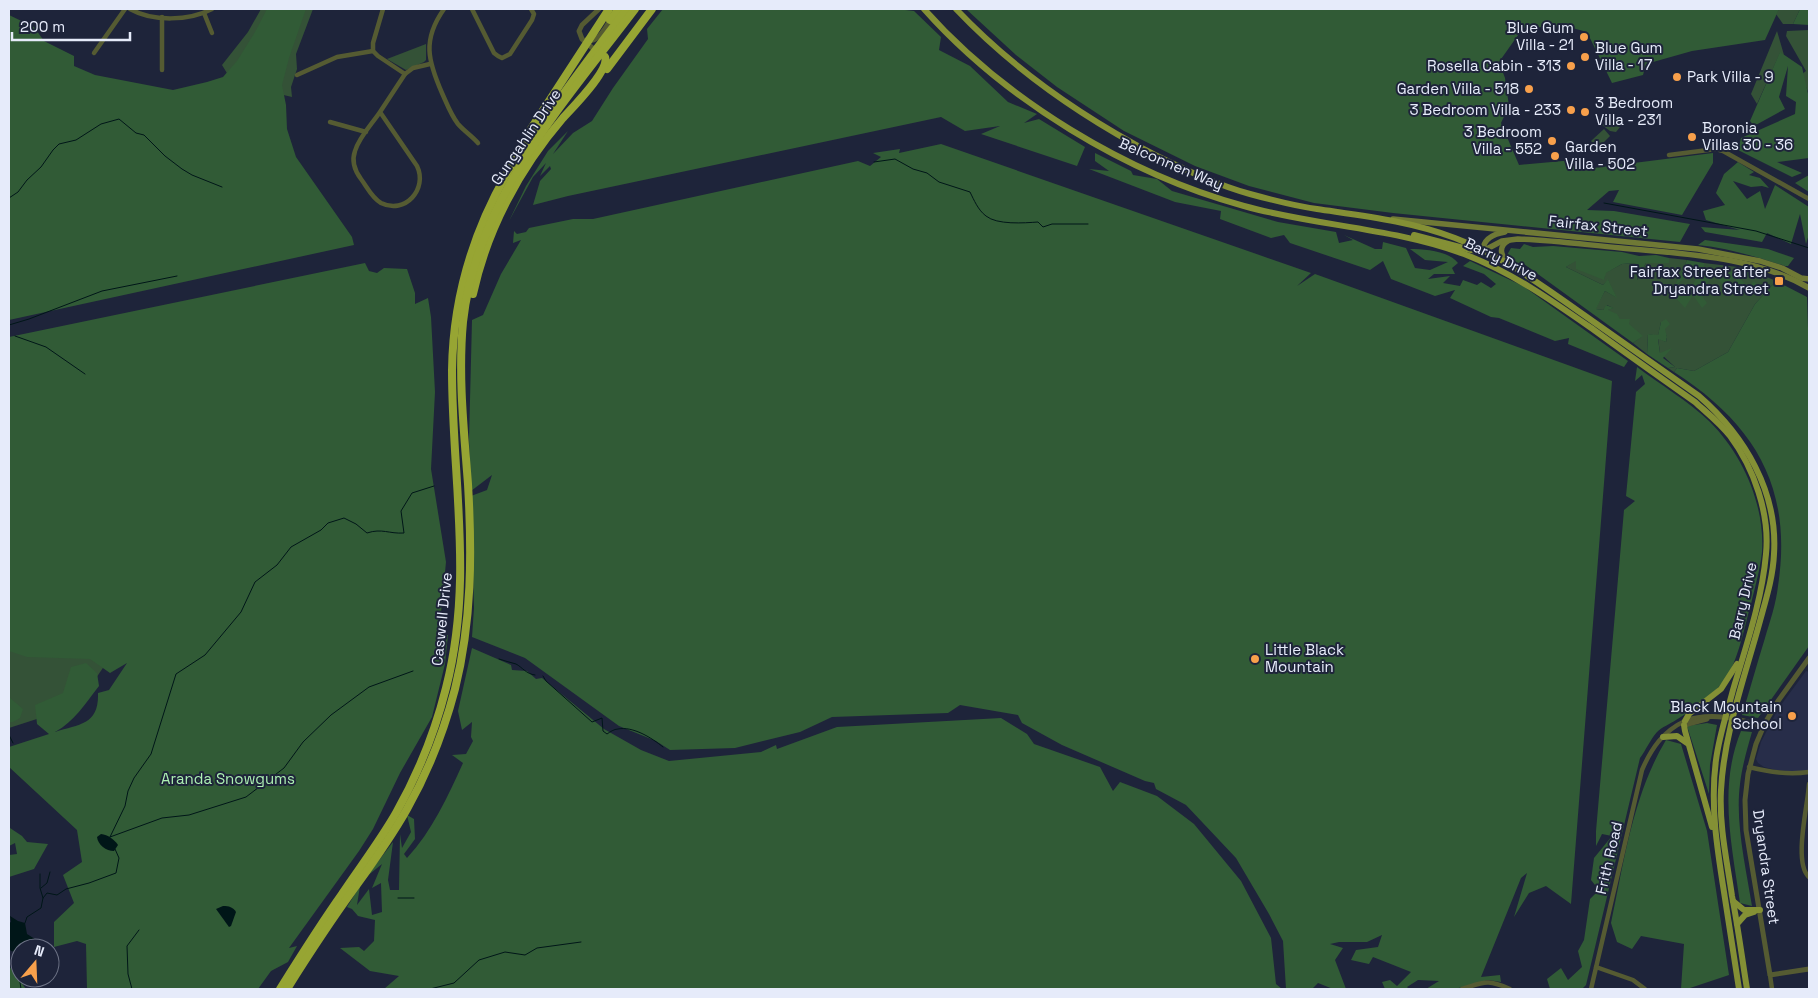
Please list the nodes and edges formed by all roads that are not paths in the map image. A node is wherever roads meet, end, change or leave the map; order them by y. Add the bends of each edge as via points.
1 (126, 9) edge
2 (130, 9) edge
3 (212, 9) edge
4 (383, 9) edge
5 (444, 9) edge
6 (472, 9) edge
7 (531, 9) edge
8 (599, 9) edge
9 (609, 9) edge
10 (618, 9) edge
11 (627, 9) edge
12 (635, 9) edge
13 (648, 9) edge
14 (652, 9) edge
15 (924, 9) edge
16 (956, 9) edge
17 (204, 13) junction
18 (162, 17) junction
19 (642, 17) joint
20 (610, 20) joint
21 (212, 33) dead end
22 (590, 45) junction
23 (374, 51) junction
24 (94, 53) dead end
25 (605, 57) junction
26 (430, 64) junction
27 (162, 70) dead end
28 (405, 74) junction
29 (297, 75) dead end
30 (380, 112) junction
31 (330, 122) dead end
32 (554, 129) junction
33 (366, 132) junction
34 (478, 143) dead end
35 (1669, 155) dead end
36 (1809, 199) edge
37 (487, 212) junction
38 (1380, 218) junction
39 (1336, 225) junction
40 (1520, 231) junction
41 (1512, 239) junction
42 (1453, 250) joint
43 (1483, 251) junction
44 (1508, 263) junction
45 (1511, 275) junction
46 (1809, 279) edge
47 (1809, 288) edge
48 (463, 415) junction
49 (1745, 647) junction
50 (1809, 658) edge
51 (1685, 723) junction
52 (1763, 728) junction
53 (1663, 737) junction
54 (1688, 744) junction
55 (1749, 767) junction
56 (1809, 772) edge
57 (1809, 784) edge
58 (1716, 840) junction
59 (1809, 877) edge
60 (1733, 901) junction
61 (1760, 910) junction
62 (1737, 924) junction
63 (1596, 967) junction
64 (1809, 969) edge
65 (1770, 975) junction
66 (280, 989) edge
67 (287, 989) edge
68 (1462, 989) edge
69 (1510, 989) edge
70 (1592, 989) edge
71 (1645, 989) edge
72 (1739, 989) edge
73 (1747, 989) edge
74 (1772, 989) edge

1 - 24 street
2 - 18 street
3 - 17 street
4 - 23 street via 373,43
5 - 26 street via 430,36
6 - 7 street via 494,53 502,58 510,54 532,20 534,14
8 - 22 street via 580,27 582,39
9 - 37 highway via 505,170
10 - 20 highway
11 - 37 highway, Gungahlin Drive via 527,142
12 - 48 highway, Gungahlin Drive via 540,136 494,214 474,269 463,320
13 - 19 highway
14 - 32 highway via 592,89
15 - 39 main road, Belconnen Way via 996,78 1037,109 1112,153 1185,186 1244,206
16 - 38 main road, Belconnen Way via 1050,92 1120,137 1192,173 1249,193 1314,209
17 - 18 street
17 - 21 street
18 - 27 street
19 - 25 street via 613,56
20 - 22 street
22 - 25 street
23 - 28 street
23 - 29 street via 337,56
25 - 32 highway via 606,64 590,87
26 - 28 street via 413,68
26 - 34 street via 454,119
28 - 30 street
30 - 33 street
30 - 33 street via 419,168 419,189 409,201 396,206 382,203 356,173 355,151
31 - 33 street
32 - 48 highway via 505,205 480,270 466,334
35 - 36 street via 1716,149 1723,151
37 - 66 highway, Caswell Drive via 464,277 454,334 452,384 461,574 457,632 446,687 429,743 404,798
38 - 40 main road, Fairfax Street
38 - 43 main road, Belconnen Way via 1424,228
39 - 42 main road, Belconnen Way via 1414,239
39 - 43 main road via 1401,232
40 - 43 main road via 1492,235 1484,242
40 - 46 main road, Fairfax Street via 1725,253 1774,265
41 - 43 main road, Fairfax Street
41 - 44 main road via 1501,249
41 - 47 main road, Fairfax Street via 1710,257 1746,264
42 - 45 main road, Barry Drive
43 - 44 main road, Barry Drive
43 - 45 main road via 1488,260
44 - 60 main road, Barry Drive via 1718,412 1752,458 1764,485 1774,532 1774,555 1723,762 1721,813
45 - 49 main road, Barry Drive via 1695,402 1730,436 1756,485 1766,529 1767,553 1761,588
48 - 67 highway, Caswell Drive via 469,510 468,617 459,672 445,725 407,809
49 - 51 main road via 1722,689 1689,714
49 - 58 main road, Barry Drive via 1716,760
50 - 52 street, Dryandra Street
51 - 52 street, Frith Road via 1720,718
51 - 53 street, Frith Road
51 - 54 main road
52 - 55 street, Dryandra Street
53 - 54 main road via 1679,736
53 - 63 street, Frith Road via 1650,751 1642,770
54 - 58 main road
55 - 56 street via 1773,773
55 - 61 street, Dryandra Street via 1745,812
57 - 59 street via 1801,856 1804,873
58 - 72 main road, Barry Drive
60 - 61 main road via 1743,910
60 - 62 main road, Barry Drive
61 - 62 main road via 1747,914
61 - 65 street, Dryandra Street
62 - 73 main road, Barry Drive
63 - 70 street, Frith Road
63 - 71 street via 1626,976
64 - 65 street
65 - 74 street
68 - 69 street via 1487,981

